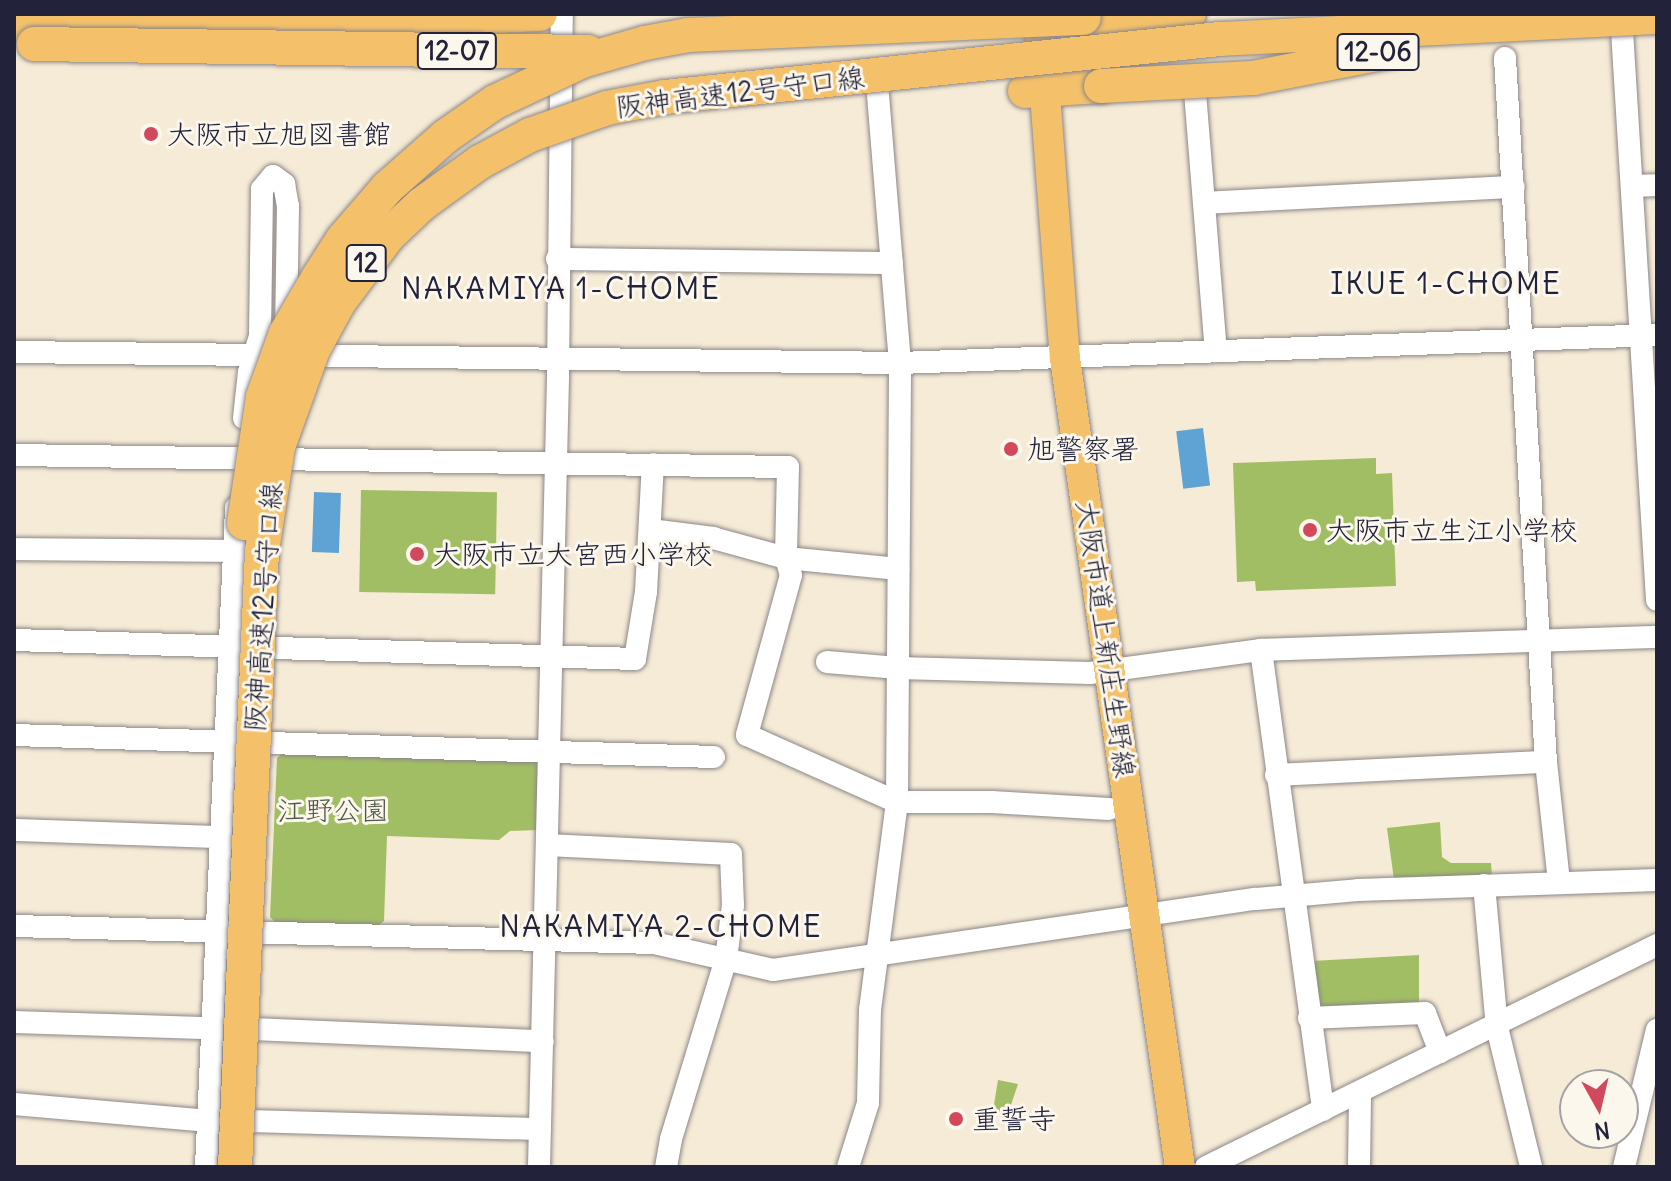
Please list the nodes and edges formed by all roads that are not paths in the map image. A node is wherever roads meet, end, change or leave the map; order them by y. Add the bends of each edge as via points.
1 (540, 14) edge
2 (562, 14) edge
3 (1012, 14) edge
4 (1018, 14) edge
5 (1039, 14) edge
6 (1189, 14) edge
7 (1621, 14) edge
8 (1657, 17) edge
9 (1084, 18) junction
10 (14, 24) edge
11 (1657, 36) edge
12 (1220, 39) junction
13 (14, 44) edge
14 (1505, 58) dead end
15 (1035, 85) junction
16 (877, 86) dead end
17 (1195, 92) dead end
18 (1657, 185) edge
19 (1632, 186) junction
20 (1514, 187) junction
21 (1204, 203) junction
22 (557, 259) junction
23 (892, 263) junction
24 (1649, 336) edge
25 (1522, 341) junction
26 (1216, 351) junction
27 (14, 352) edge
28 (254, 356) junction
29 (286, 356) junction
30 (1056, 358) junction
31 (557, 360) junction
32 (900, 363) junction
33 (14, 455) edge
34 (240, 459) junction
35 (283, 459) junction
36 (556, 462) junction
37 (653, 464) junction
38 (1654, 490) edge
39 (650, 530) junction
40 (14, 549) edge
41 (232, 551) junction
42 (786, 558) junction
43 (898, 569) junction
44 (1657, 600) edge
45 (1657, 637) edge
46 (14, 640) edge
47 (1539, 640) junction
48 (229, 647) junction
49 (270, 650) junction
50 (1261, 650) junction
51 (552, 657) junction
52 (827, 662) dead end
53 (898, 668) junction
54 (1100, 672) junction
55 (14, 735) edge
56 (224, 741) junction
57 (267, 743) junction
58 (549, 751) junction
59 (714, 757) dead end
60 (1546, 762) junction
61 (1276, 775) junction
62 (897, 802) junction
63 (1109, 809) junction
64 (14, 830) edge
65 (219, 837) junction
66 (547, 845) junction
67 (1657, 880) edge
68 (1559, 882) junction
69 (1484, 885) junction
70 (1292, 896) junction
71 (1134, 917) junction
72 (14, 926) edge
73 (215, 932) junction
74 (257, 933) junction
75 (545, 940) junction
76 (1657, 945) edge
77 (876, 954) junction
78 (726, 959) junction
79 (1309, 1018) junction
80 (14, 1022) edge
81 (1497, 1027) junction
82 (210, 1028) junction
83 (252, 1029) junction
84 (1657, 1030) edge
85 (543, 1041) junction
86 (1440, 1052) junction
87 (1360, 1092) junction
88 (1649, 1098) edge
89 (14, 1104) edge
90 (1323, 1110) junction
91 (209, 1121) junction
92 (249, 1121) junction
93 (540, 1129) junction
94 (206, 1167) edge
95 (215, 1167) edge
96 (235, 1167) edge
97 (247, 1167) edge
98 (539, 1167) edge
99 (666, 1167) edge
100 (848, 1167) edge
101 (1159, 1167) edge
102 (1180, 1167) edge
103 (1206, 1167) edge
104 (1359, 1167) edge
105 (1531, 1167) edge
106 (1624, 1167) edge

1 - 10 highway via 306,27
2 - 22 street, bridge
3 - 9 highway, bridge
4 - 15 main road, 大阪市道上新庄生野線, bridge
5 - 15 main road, 大阪市道上新庄生野線, bridge
6 - 9 highway, 阪神高速12号守口線
7 - 19 street
8 - 12 highway, 阪神高速12号守口線 / 12, bridge
9 - 95 highway, 阪神高速12号守口線, bridge via 721,32 610,52 520,89 446,136 387,188 343,239 286,333 263,397 248,475
11 - 15 highway, 12-06, bridge via 1416,48 1253,78
12 - 13 highway, 12-07, bridge via 737,52
12 - 96 highway, 阪神高速12号守口線 / 12, bridge via 690,94 607,108 530,135 480,162 389,235 350,283 313,350 287,417 272,477 259,612
14 - 20 street
15 - 30 main road, 大阪市道上新庄生野線
16 - 23 street
17 - 21 street
18 - 19 street
19 - 24 street
20 - 21 street
20 - 25 street
21 - 26 street
22 - 23 street
22 - 31 street
23 - 32 street
24 - 25 street
24 - 38 street
25 - 26 street
25 - 47 street
26 - 30 street
27 - 28 street
28 - 29 street
28 - 29 street via 260,335 262,189 273,176 284,184 288,206
28 - 34 street
29 - 31 street
29 - 35 street
30 - 32 street
30 - 54 main road, 大阪市道上新庄生野線
31 - 32 street
31 - 36 street
32 - 43 street
33 - 34 street
34 - 35 street
34 - 41 street
35 - 36 street
35 - 49 street
36 - 37 street
36 - 51 street
37 - 39 street
37 - 42 street via 788,467
38 - 44 street
39 - 42 street via 713,538
39 - 51 street via 635,659
40 - 41 street
41 - 48 street
42 - 43 street
42 - 62 street via 791,575 747,735
43 - 53 street
45 - 47 street
46 - 48 street
47 - 50 street
47 - 60 street
48 - 49 street
48 - 56 street
49 - 51 street
49 - 57 street
50 - 54 street
50 - 61 street
51 - 58 street
52 - 53 street
53 - 54 street
53 - 62 street
54 - 63 main road, 大阪市道上新庄生野線
54 - 71 main road, 大阪市道上新庄生野線
55 - 56 street
56 - 57 street
56 - 65 street
57 - 58 street
57 - 74 street
58 - 59 street
58 - 66 street
60 - 61 street
60 - 68 street
61 - 70 street
62 - 63 street
62 - 77 street
63 - 71 main road, 大阪市道上新庄生野線
64 - 65 street
65 - 73 street
66 - 75 street
66 - 78 street via 731,854 733,905
67 - 68 street
68 - 69 street
69 - 70 street
69 - 81 street
70 - 71 street
70 - 79 street
71 - 77 street
71 - 101 main road, 大阪市道上新庄生野線
71 - 102 main road, 大阪市道上新庄生野線
72 - 73 street
73 - 74 street
73 - 82 street
74 - 75 street
74 - 83 street
75 - 78 street via 654,943
75 - 85 street
76 - 81 street
77 - 78 street via 773,970
77 - 100 street via 868,1103
78 - 99 street
79 - 86 street via 1425,1013
79 - 90 street
80 - 82 street
81 - 86 street
81 - 105 street
82 - 91 street
83 - 85 street
83 - 92 street
84 - 88 street
85 - 93 street
86 - 87 street
87 - 90 street
87 - 104 street
88 - 106 street
89 - 91 street
90 - 103 street
91 - 94 street
92 - 93 street
92 - 97 street
93 - 98 street

